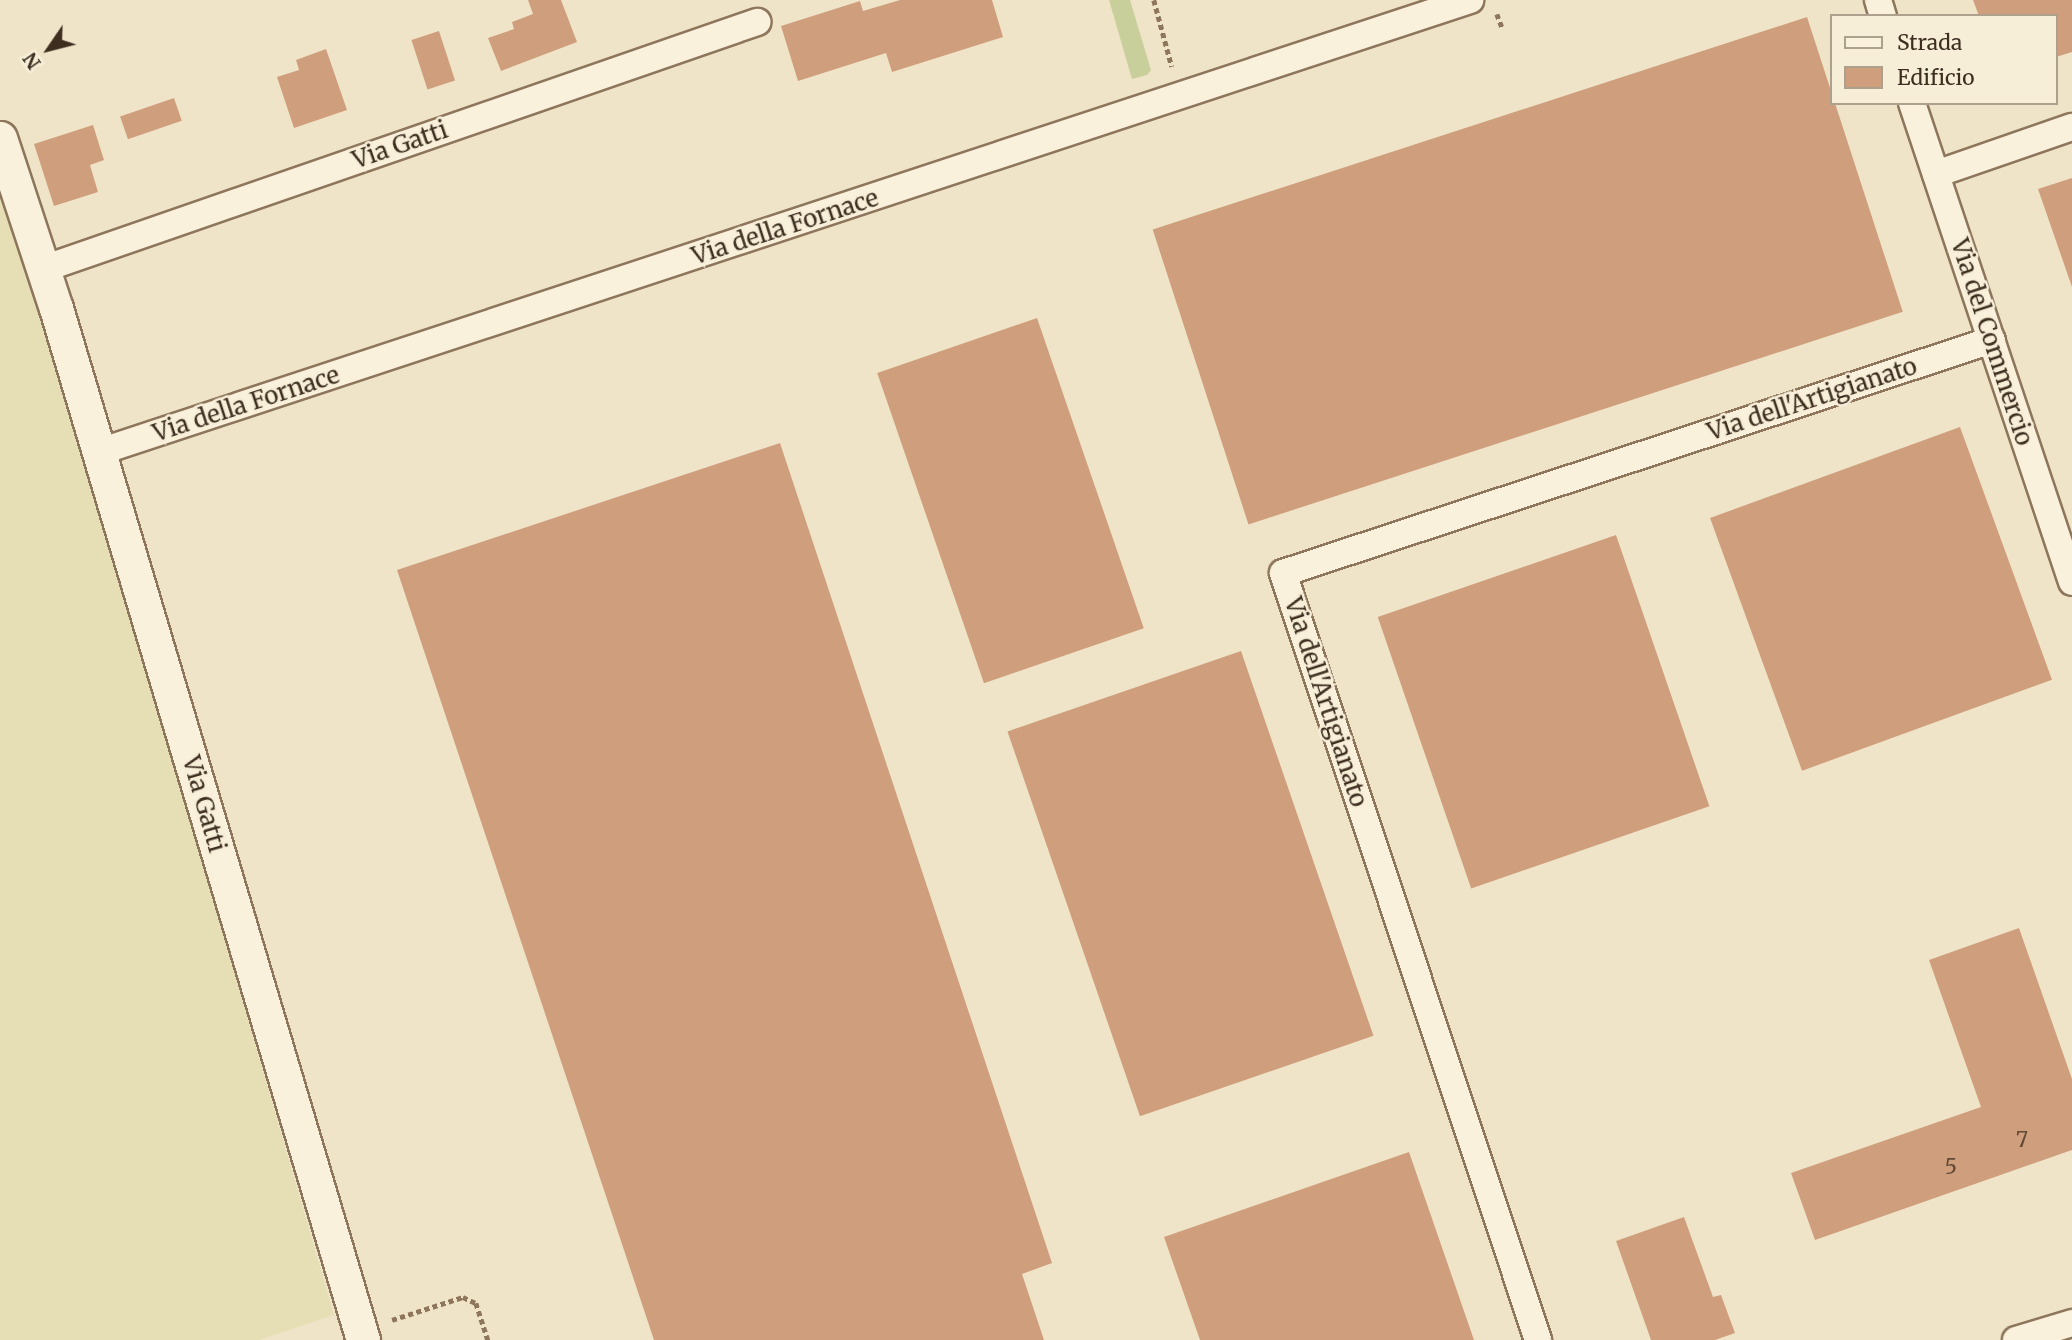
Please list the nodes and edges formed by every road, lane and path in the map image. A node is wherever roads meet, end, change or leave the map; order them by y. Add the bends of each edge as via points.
1 (1470, 0) edge
2 (757, 22) dead end
3 (1913, 105) edge
4 (2072, 127) edge
5 (0, 138) edge
6 (1936, 174) junction
7 (43, 269) junction
8 (1992, 340) junction
9 (99, 452) junction
10 (2072, 582) edge
11 (2072, 1323) edge
12 (363, 1340) edge
13 (1538, 1340) edge
14 (2016, 1340) edge

1 - 9 street, Via della Fornace
2 - 7 street, Via Gatti
3 - 6 street, Via del Commercio
4 - 6 street
5 - 7 street, Via Gatti
6 - 8 street, Via del Commercio
7 - 9 street, Via Gatti
8 - 10 street, Via del Commercio
8 - 13 street, Via dell'Artigianato via 1283,573
9 - 12 street, Via Gatti
11 - 14 street

